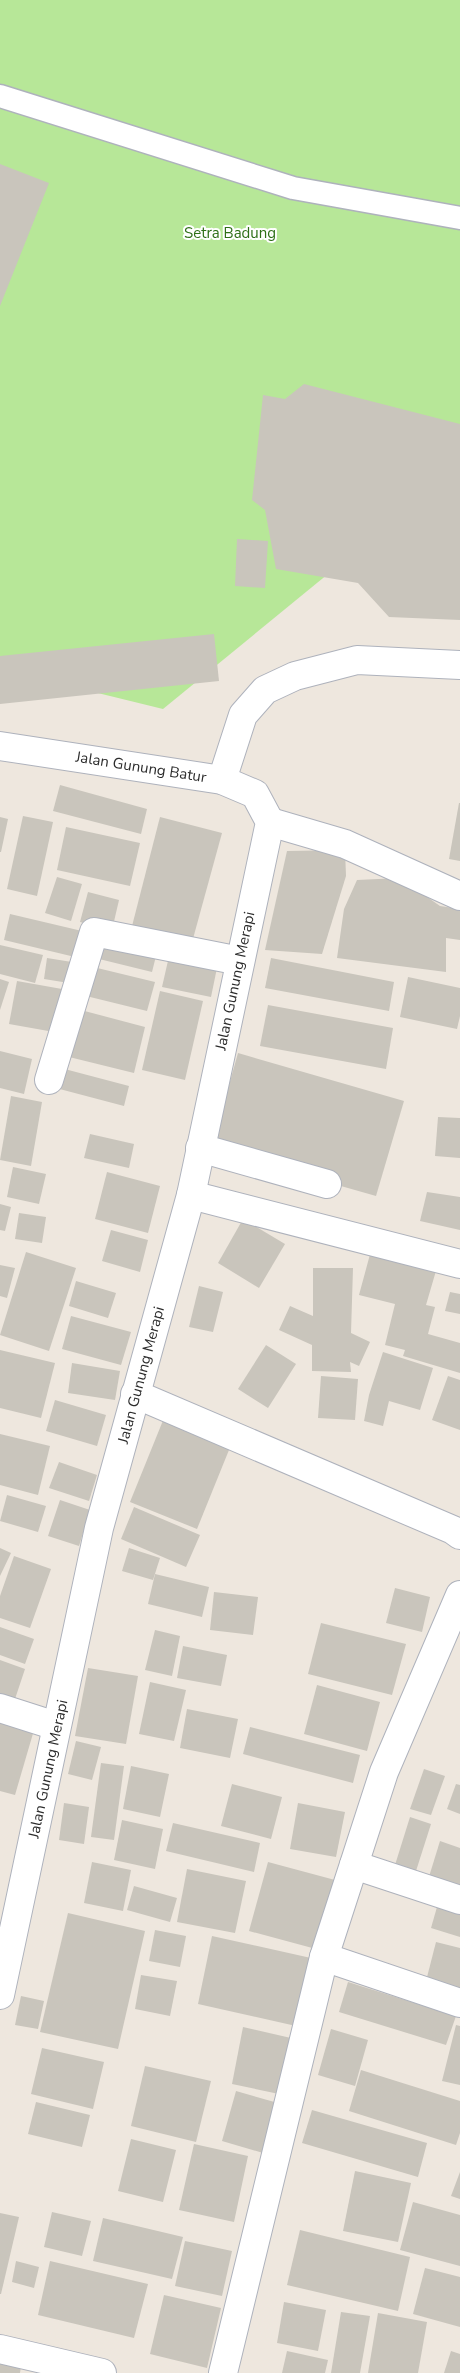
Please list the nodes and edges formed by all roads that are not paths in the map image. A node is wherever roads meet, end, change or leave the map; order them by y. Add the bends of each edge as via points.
1 (0, 96) edge
2 (460, 218) edge
3 (460, 665) edge
4 (0, 746) edge
5 (222, 780) junction
6 (270, 822) junction
7 (460, 896) edge
8 (240, 961) junction
9 (49, 1080) dead end
10 (200, 1148) junction
11 (327, 1184) dead end
12 (191, 1195) junction
13 (460, 1264) edge
14 (135, 1394) junction
15 (460, 1536) edge
16 (460, 1595) edge
17 (0, 1708) edge
18 (56, 1726) junction
19 (354, 1866) junction
20 (460, 1900) edge
21 (324, 1957) junction
22 (0, 1995) edge
23 (460, 2004) edge
24 (0, 2349) edge
25 (102, 2373) edge
26 (223, 2373) edge

1 - 2 lane via 293,188
3 - 5 street, Jalan Gunung Batur via 357,660 295,676 265,690 243,716
4 - 5 street, Jalan Gunung Batur
5 - 6 street via 255,794
6 - 7 street via 345,844
6 - 8 street, Jalan Gunung Merapi
8 - 9 street via 94,932
8 - 10 street, Jalan Gunung Merapi
10 - 11 street
10 - 12 street, Jalan Gunung Merapi
12 - 13 street
12 - 14 street, Jalan Gunung Merapi
14 - 15 street via 453,1530
14 - 18 street, Jalan Gunung Merapi via 98,1528
16 - 19 street via 384,1772
17 - 18 street
18 - 22 street, Jalan Gunung Merapi
19 - 20 street
19 - 21 street
21 - 23 street
21 - 26 street
24 - 25 street

